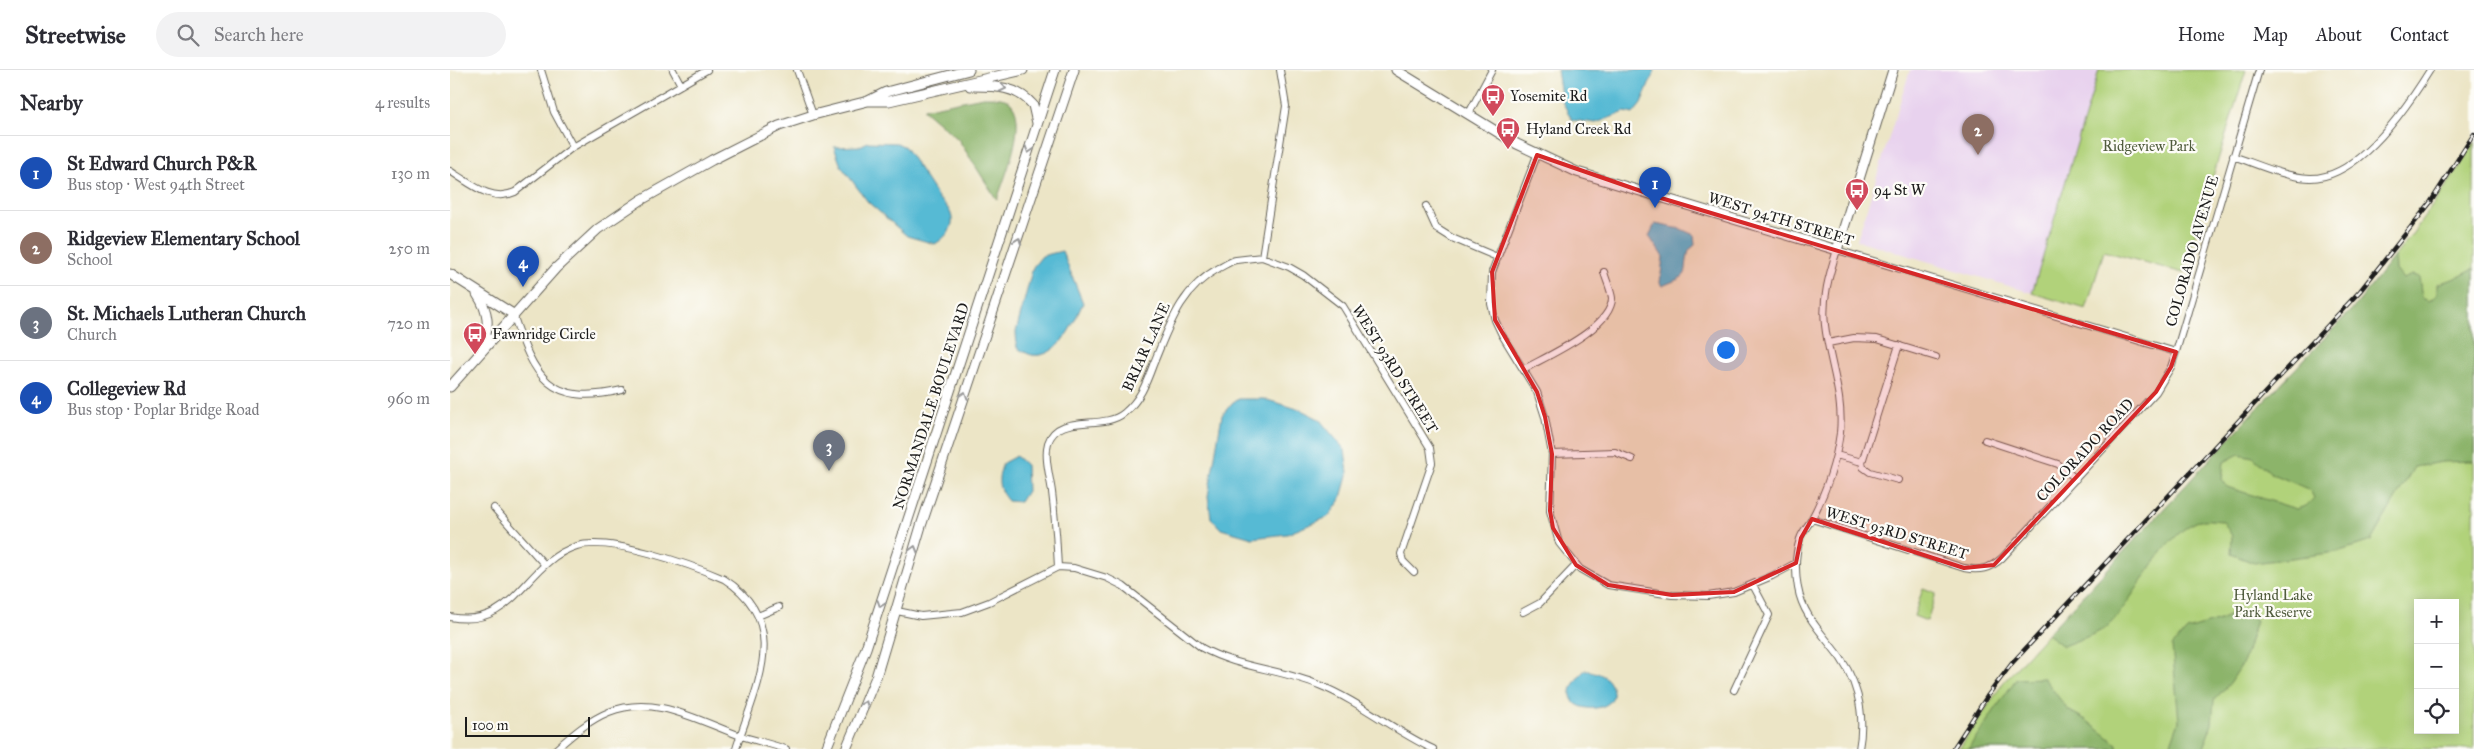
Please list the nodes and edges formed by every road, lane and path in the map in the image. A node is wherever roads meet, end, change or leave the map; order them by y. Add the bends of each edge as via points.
1 (541, 70) edge
2 (673, 70) edge
3 (707, 70) edge
4 (797, 70) edge
5 (969, 70) edge
6 (1023, 70) edge
7 (1055, 70) edge
8 (1074, 70) edge
9 (1280, 70) edge
10 (1396, 70) edge
11 (1492, 70) edge
12 (1892, 70) edge
13 (2259, 70) edge
14 (2430, 70) edge
15 (681, 85) junction
16 (955, 86) junction
17 (868, 101) junction
18 (813, 115) junction
19 (1468, 115) junction
20 (1037, 125) junction
21 (573, 147) junction
22 (1537, 155) junction
23 (2233, 156) junction
24 (450, 171) edge
25 (1426, 206) dead end
26 (1837, 250) junction
27 (1262, 257) junction
28 (1497, 257) junction
29 (1604, 272) dead end
30 (450, 274) edge
31 (474, 289) junction
32 (513, 314) junction
33 (1828, 343) junction
34 (1898, 345) junction
35 (2176, 352) junction
36 (479, 353) junction
37 (1936, 357) dead end
38 (1524, 369) junction
39 (450, 387) edge
40 (622, 390) dead end
41 (1985, 440) dead end
42 (1552, 454) junction
43 (1836, 456) junction
44 (1632, 459) dead end
45 (1862, 462) junction
46 (2076, 479) junction
47 (1898, 480) dead end
48 (494, 508) dead end
49 (1812, 519) junction
50 (2002, 558) joint
51 (1796, 563) junction
52 (544, 564) junction
53 (1576, 565) junction
54 (1058, 567) junction
55 (1414, 572) dead end
56 (1753, 585) junction
57 (779, 606) dead end
58 (897, 610) junction
59 (1524, 612) dead end
60 (758, 616) junction
61 (450, 617) edge
62 (1734, 690) dead end
63 (740, 735) junction
64 (556, 749) edge
65 (736, 749) edge
66 (786, 749) edge
67 (826, 749) edge
68 (846, 749) edge
69 (1433, 749) edge
70 (1858, 749) edge

1 - 21 street via 554,112
2 - 15 street
3 - 15 street
4 - 18 street
5 - 17 street via 886,92
6 - 16 street
7 - 20 street, NORMANDALE BOULEVARD
58 -> 8 street, NORMANDALE BOULEVARD via 924,517
9 - 27 street via 1286,106
10 - 19 street, WEST 94TH STREET
11 - 19 street
12 - 26 street
13 - 23 street, COLORADO AVENUE
14 - 23 street via 2385,133 2330,175 2320,178 2297,176
15 - 21 street
16 - 17 street via 889,101
16 -> 20 street via 1009,88 1033,105
17 - 18 street
18 - 32 street via 746,141 641,200 598,229
19 - 22 street, WEST 94TH STREET
20 -> 67 street, NORMANDALE BOULEVARD via 866,648
21 - 24 street via 507,196 489,194
22 - 26 street, WEST 94TH STREET via 1609,182
22 - 28 street
23 - 35 street, COLORADO AVENUE
25 - 28 street via 1436,228
26 - 33 street via 1826,284 1824,304
26 - 35 street, WEST 94TH STREET
27 - 54 street, BRIAR LANE via 1234,260 1202,278 1191,289 1173,315 1139,398 1126,412 1109,421 1066,425 1052,435 1047,452
27 - 55 street, WEST 93RD STREET via 1303,275 1343,306 1430,448 1432,462 1401,554
28 - 38 street via 1492,272 1491,304 1495,320
29 - 38 street via 1612,299 1604,317 1591,330
30 - 31 street
31 - 32 street
31 - 36 street via 488,318
32 - 36 street
32 - 40 street via 530,361 548,382 574,394 589,396
33 - 34 street via 1864,337
33 - 43 street via 1840,410
34 - 37 street
34 - 45 street
35 - 46 street, COLORADO ROAD via 2156,392
36 - 39 street
38 - 42 street via 1537,392
41 - 46 street via 2058,464
42 - 44 street via 1616,452
42 - 53 street via 1550,512 1559,543
43 - 45 street
43 - 49 street
45 - 47 street via 1870,472
46 - 50 street, COLORADO ROAD
48 - 52 street
49 - 50 street, WEST 93RD STREET via 1969,569 1984,569
49 - 51 street via 1800,538
51 - 56 street
51 - 70 street via 1798,591 1804,608 1844,664 1860,697 1862,733
52 - 60 street via 578,546 626,547 724,579 748,598
52 - 61 street via 504,607 473,618
53 - 56 street via 1608,585 1672,595 1720,596
53 - 59 street via 1540,603
54 - 58 street via 962,612 921,616
54 - 69 street via 1074,568 1124,586 1202,648 1227,660 1321,685
56 - 62 street via 1769,615
57 - 60 street
68 -> 58 street, NORMANDALE BOULEVARD via 876,677
60 - 63 street via 765,640 764,656
63 - 64 street via 674,711 642,706 610,712 581,728
63 - 65 street
63 - 66 street

